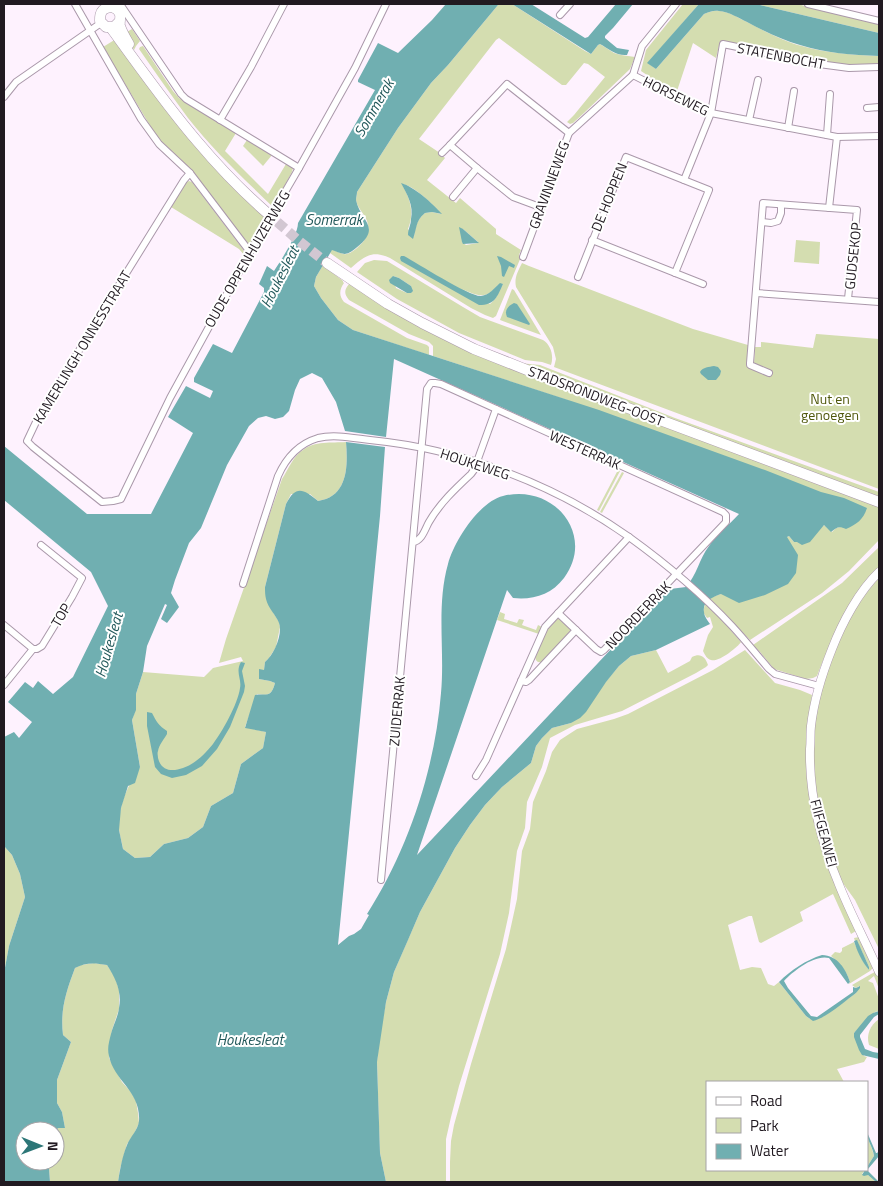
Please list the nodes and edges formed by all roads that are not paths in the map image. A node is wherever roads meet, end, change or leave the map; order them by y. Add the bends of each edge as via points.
1 (75, 4) edge
2 (120, 4) edge
3 (284, 4) edge
4 (386, 4) edge
5 (570, 4) edge
6 (676, 4) edge
7 (808, 4) edge
8 (105, 15) edge
9 (560, 15) dead end
10 (879, 21) edge
11 (91, 31) junction
12 (879, 67) edge
13 (633, 75) junction
14 (758, 80) dead end
15 (794, 91) dead end
16 (830, 94) dead end
17 (4, 97) edge
18 (879, 107) edge
19 (867, 108) dead end
20 (711, 113) junction
21 (220, 120) junction
22 (749, 120) junction
23 (788, 128) junction
24 (569, 133) junction
25 (827, 135) junction
26 (879, 136) edge
27 (836, 137) junction
28 (450, 146) junction
29 (442, 153) dead end
30 (299, 168) junction
31 (477, 168) junction
32 (190, 173) junction
33 (684, 180) junction
34 (453, 197) dead end
35 (781, 205) junction
36 (540, 207) junction
37 (829, 208) junction
38 (266, 212) tunnel mouth
39 (762, 222) junction
40 (592, 240) junction
41 (250, 252) junction
42 (523, 256) dead end
43 (327, 263) tunnel mouth
44 (676, 273) junction
45 (578, 277) dead end
46 (703, 284) dead end
47 (756, 293) junction
48 (848, 300) junction
49 (879, 302) edge
50 (769, 373) dead end
51 (496, 410) junction
52 (422, 448) junction
53 (477, 462) junction
54 (102, 502) joint
55 (879, 502) edge
56 (629, 537) junction
57 (413, 542) junction
58 (41, 545) dead end
59 (879, 572) edge
60 (679, 577) junction
61 (243, 584) dead end
62 (558, 613) junction
63 (4, 625) edge
64 (576, 630) junction
65 (33, 649) junction
66 (521, 681) junction
67 (4, 685) edge
68 (819, 686) junction
69 (476, 776) dead end
70 (381, 880) dead end
71 (879, 972) edge

1 - 11 street
2 - 21 street via 181,94
3 - 21 street
4 - 30 street, OUDE OPPENHUIZERWEG
5 - 9 street
6 - 13 street via 642,46
7 - 10 street
8 - 11 street
8 - 38 main road via 123,32 140,65 168,106 231,179
11 - 17 street via 16,82
11 - 32 street via 141,119 159,144
12 - 20 street, STATENBOCHT via 826,65 723,44
13 - 20 street, HORSEWEG
13 - 24 street, GRAVINNEWEG
14 - 22 street
15 - 23 street
16 - 25 street
18 - 19 street
20 - 22 street, HORSEWEG
20 - 33 street
21 - 30 street
22 - 23 street, HORSEWEG
23 - 25 street, HORSEWEG
24 - 28 street via 508,84
24 - 36 street, GRAVINNEWEG
25 - 27 street, HORSEWEG
26 - 27 street, HORSEWEG
27 - 37 street
28 - 29 street
28 - 31 street
30 - 41 street, OUDE OPPENHUIZERWEG
31 - 34 street
31 - 36 street via 513,196
32 - 41 street
32 - 54 street, KAMERLINGH ONNESSTRAAT via 104,309 27,440
33 - 40 street, DE HOPPEN via 626,157
33 - 44 street, DE HOPPEN via 709,190
35 - 37 street, GUDSEKOP
35 - 39 street via 778,221
35 - 39 street, GUDSEKOP via 763,203
36 - 42 street, GRAVINNEWEG
37 - 48 street, GUDSEKOP via 857,210
39 - 47 street, GUDSEKOP
40 - 44 street, DE HOPPEN
40 - 45 street, DE HOPPEN
41 - 54 street, OUDE OPPENHUIZERWEG via 170,398 122,499
43 - 55 main road, STADSRONDWEG-OOST via 388,304 474,349
44 - 46 street, DE HOPPEN
47 - 48 street, GUDSEKOP
47 - 50 street, GUDSEKOP via 750,365
48 - 49 street, GUDSEKOP
51 - 52 street, WESTERRAK via 441,384 431,383 427,389
51 - 53 street
51 - 60 street, WESTERRAK via 723,512 726,522
52 - 53 street, HOUKEWEG
52 - 57 street, ZUIDERRAK
52 - 61 street, HOUKEWEG via 336,436 302,445 291,455 278,476
53 - 56 street, HOUKEWEG via 558,495
53 - 57 street via 472,474 437,510 420,539
56 - 60 street, HOUKEWEG
56 - 62 street
57 - 70 street, ZUIDERRAK
58 - 65 street, TOP via 82,578 46,640 37,650
59 - 68 street, FIIFGEAWEI via 865,588 842,627
60 - 64 street, NOORDERRAK via 601,652
60 - 68 street, HOUKEWEG via 732,626 775,674
62 - 64 street, NOORDERRAK
62 - 66 street via 545,627
63 - 65 street
64 - 66 street via 530,680
65 - 67 street, TOP
66 - 69 street
68 - 71 street, FIIFGEAWEI via 811,727 810,754 816,816 838,882

